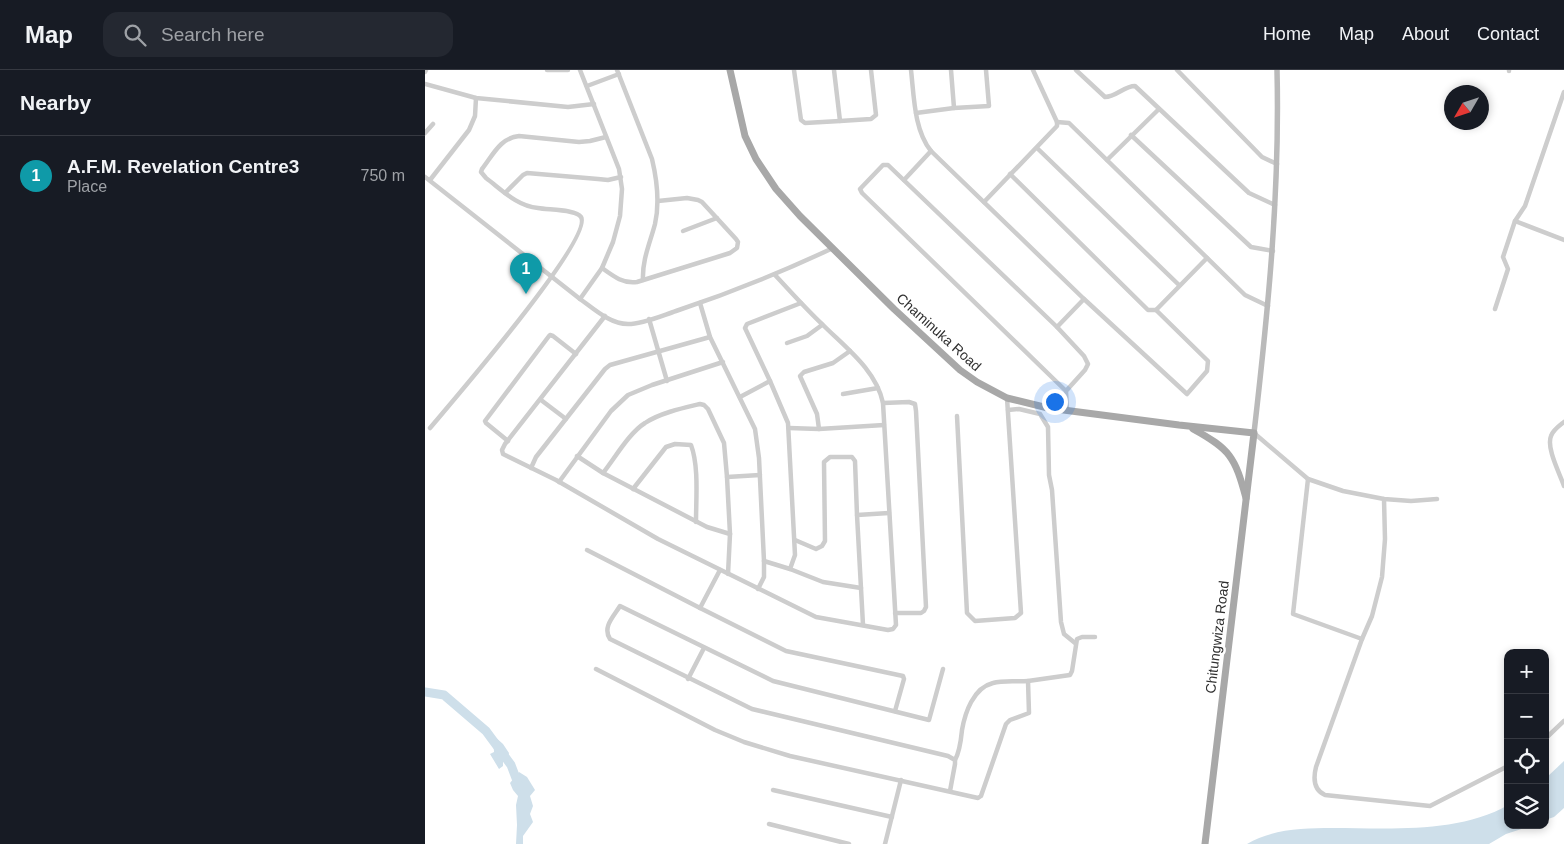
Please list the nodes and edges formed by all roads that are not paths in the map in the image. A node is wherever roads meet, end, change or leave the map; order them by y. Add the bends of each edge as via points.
1 (547, 70) edge
2 (569, 70) edge
3 (580, 70) edge
4 (730, 70) edge
5 (794, 70) edge
6 (834, 70) edge
7 (871, 70) edge
8 (911, 70) edge
9 (951, 70) edge
10 (986, 70) edge
11 (1033, 70) edge
12 (1075, 70) edge
13 (1177, 70) edge
14 (1277, 70) edge
15 (618, 72) edge
16 (425, 84) edge
17 (587, 86) junction
18 (1564, 92) edge
19 (476, 98) junction
20 (594, 104) junction
21 (954, 108) junction
22 (1159, 109) junction
23 (917, 113) junction
24 (840, 121) junction
25 (1057, 122) junction
26 (433, 124) dead end
27 (425, 133) edge
28 (1131, 135) junction
29 (606, 137) junction
30 (1037, 148) junction
31 (931, 151) junction
32 (1107, 160) junction
33 (1277, 164) junction
34 (1010, 174) junction
35 (425, 177) edge
36 (621, 178) junction
37 (430, 180) junction
38 (904, 180) junction
39 (505, 193) junction
40 (658, 201) junction
41 (984, 202) junction
42 (1275, 205) junction
43 (717, 218) junction
44 (1515, 221) junction
45 (683, 232) dead end
46 (1564, 240) edge
47 (833, 248) junction
48 (1273, 251) junction
49 (1207, 258) junction
50 (601, 268) junction
51 (775, 275) junction
52 (550, 276) junction
53 (643, 280) junction
54 (1179, 285) junction
55 (580, 299) junction
56 (1084, 299) junction
57 (699, 303) junction
58 (801, 303) junction
59 (1268, 306) junction
60 (1495, 309) dead end
61 (1156, 310) junction
62 (605, 316) junction
63 (649, 319) junction
64 (822, 325) junction
65 (1057, 327) junction
66 (710, 337) junction
67 (787, 343) dead end
68 (658, 350) junction
69 (850, 351) junction
70 (575, 354) junction
71 (723, 362) junction
72 (667, 381) junction
73 (770, 381) junction
74 (878, 388) junction
75 (1066, 391) junction
76 (843, 394) dead end
77 (740, 397) junction
78 (1007, 398) junction
79 (541, 400) junction
80 (883, 404) junction
81 (1008, 410) junction
82 (1067, 411) junction
83 (957, 416) dead end
84 (565, 419) junction
85 (1564, 422) edge
86 (884, 424) junction
87 (1188, 426) junction
88 (430, 428) dead end
89 (789, 428) junction
90 (819, 429) junction
91 (1254, 433) junction
92 (508, 440) junction
93 (577, 456) junction
94 (531, 468) junction
95 (603, 473) junction
96 (760, 475) junction
97 (727, 477) junction
98 (1307, 479) junction
99 (559, 482) junction
100 (1564, 486) edge
101 (633, 489) junction
102 (1384, 499) junction
103 (1437, 499) dead end
104 (1247, 503) junction
105 (889, 513) junction
106 (857, 515) junction
107 (696, 522) junction
108 (730, 534) junction
109 (795, 540) junction
110 (587, 550) dead end
111 (764, 561) junction
112 (790, 569) junction
113 (720, 570) junction
114 (728, 574) junction
115 (861, 588) junction
116 (758, 589) junction
117 (700, 608) junction
118 (895, 613) junction
119 (863, 624) junction
120 (1095, 636) dead end
121 (1362, 639) junction
122 (1075, 644) junction
123 (704, 648) junction
124 (597, 669) dead end
125 (943, 669) dead end
126 (689, 679) junction
127 (1028, 681) junction
128 (895, 711) junction
129 (1564, 721) edge
130 (1549, 735) edge
131 (955, 760) junction
132 (1504, 768) edge
133 (901, 780) junction
134 (773, 790) dead end
135 (950, 791) junction
136 (892, 817) junction
137 (769, 824) dead end
138 (1205, 843) edge
139 (849, 844) edge
140 (885, 844) edge

1 - 2 street
3 - 17 street
4 - 47 main road, Chaminuka Road via 747,142 756,159 788,203
5 - 24 street via 801,120 805,123
6 - 24 street
7 - 24 street via 876,115 871,119
8 - 23 street
9 - 21 street
10 - 21 street via 989,106
11 - 25 street
12 - 22 street via 1105,97 1133,86
13 - 33 street via 1262,157
14 - 33 main road
15 - 17 street
15 - 40 street via 652,159
16 - 19 street
17 - 20 street
18 - 44 street via 1525,206
19 - 20 street via 569,107
19 - 37 street via 475,116 469,130
20 - 29 street
21 - 23 street
22 - 28 street
22 - 42 street via 1249,193
23 - 31 street via 925,143
25 - 30 street
25 - 32 street via 1069,124
26 - 27 street
28 - 32 street
28 - 48 street via 1251,247
29 - 36 street
29 - 39 street via 586,142 519,136 506,139 481,172
30 - 34 street
30 - 54 street
31 - 38 street
31 - 41 street
32 - 49 street
33 - 42 main road
34 - 41 street
34 - 61 street via 1148,310
35 - 37 street
36 - 39 street via 608,180 527,173
36 - 50 street via 620,216
37 - 52 street
38 - 65 street
38 - 75 street via 888,165 883,165 860,189
39 - 52 street via 521,204 576,213 581,217 574,244
40 - 43 street via 698,200
40 - 53 street via 644,259
41 - 56 street
42 - 48 main road
43 - 45 street
43 - 53 street via 738,242 734,251
44 - 46 street
44 - 60 street via 1503,257 1508,270
47 - 51 street
47 - 78 main road, Chaminuka Road via 959,370
48 - 59 main road
49 - 54 street
49 - 59 street via 1245,295
50 - 53 street via 627,282
50 - 55 street
51 - 57 street
51 - 58 street
52 - 55 street
52 - 88 street via 529,308
54 - 61 street
55 - 62 street
56 - 61 street via 1187,394 1207,371 1208,361
56 - 65 street
57 - 63 street
57 - 66 street
58 - 64 street
58 - 73 street via 745,326
59 - 91 main road
62 - 63 street via 627,324
62 - 70 street
63 - 68 street
64 - 67 street via 807,336
64 - 69 street
65 - 75 street via 1088,364
66 - 68 street
66 - 71 street
68 - 72 street
68 - 84 street via 610,365
69 - 74 street
69 - 90 street via 833,363 800,376 817,414
70 - 79 street
70 - 92 street via 550,334 485,420
71 - 72 street
71 - 77 street
72 - 93 street via 623,399
73 - 77 street
73 - 89 street
74 - 76 street
74 - 80 street
75 - 82 street
77 - 96 street via 755,430
78 - 81 street
78 - 82 main road, Chaminuka Road
79 - 84 street
79 - 92 street
80 - 86 street
80 - 118 street via 909,402 915,404 916,411 926,607 921,613
81 - 83 street via 1021,613 1015,618 975,621 967,613
81 - 122 street via 1040,414 1048,427 1058,600 1065,634
82 - 87 main road, Chaminuka Road
84 - 94 street
85 - 100 street via 1553,431 1549,441
86 - 90 street
86 - 105 street
87 - 91 main road, Chaminuka Road
87 - 104 main road via 1219,443 1227,452 1238,471
89 - 90 street
89 - 109 street
91 - 98 street
91 - 104 main road, Chitungwiza Road
92 - 94 street via 503,454
93 - 95 street
93 - 99 street
94 - 99 street
95 - 97 street via 646,422 704,405 723,443
95 - 101 street
96 - 97 street
96 - 111 street
97 - 108 street
98 - 102 street via 1343,491
98 - 121 street via 1293,614
99 - 113 street via 658,539
101 - 107 street
101 - 107 street via 666,447 691,445 697,490
102 - 103 street
102 - 121 street via 1382,577
104 - 138 main road, Chitungwiza Road
105 - 106 street
105 - 118 street
106 - 109 street via 855,459 851,456 830,457 824,462 825,541 816,549
106 - 115 street
107 - 108 street
108 - 114 street
109 - 112 street via 795,555
110 - 117 street
111 - 112 street
111 - 116 street via 764,577
112 - 115 street via 823,582
113 - 114 street
113 - 117 street
114 - 116 street
115 - 119 street
116 - 119 street via 816,617
117 - 128 street via 786,651 900,675 905,679
118 - 119 street via 893,629
120 - 122 street via 1077,639
121 - 132 street via 1316,768 1318,791 1325,795 1430,806
122 - 127 street via 1070,675
123 - 126 street
123 - 126 street via 620,606 608,625 606,631 610,639
123 - 128 street via 773,681
124 - 133 street via 744,742 790,756
125 - 128 street via 929,720
126 - 131 street via 752,709
127 - 131 street via 993,683 981,689 972,699
127 - 135 street via 1029,713 1006,724 981,796 974,798
129 - 130 street
131 - 135 street
133 - 135 street
133 - 136 street
134 - 136 street
136 - 140 street
137 - 139 street

